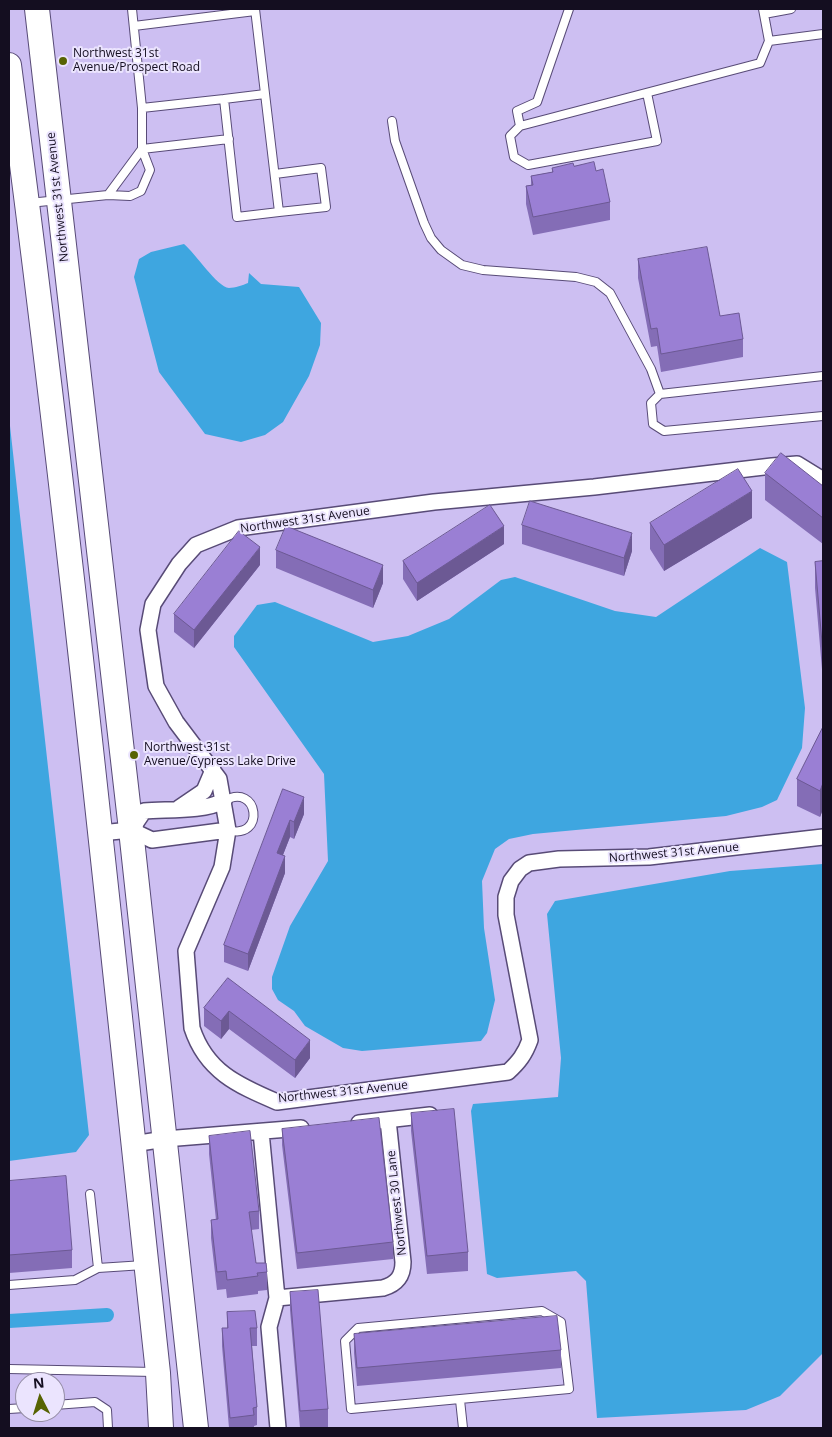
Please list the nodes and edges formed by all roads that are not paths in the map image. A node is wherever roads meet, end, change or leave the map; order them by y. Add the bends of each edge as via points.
1 (37, 9) edge
2 (132, 9) edge
3 (569, 9) edge
4 (791, 9) edge
5 (255, 10) edge
6 (764, 12) edge
7 (134, 26) junction
8 (823, 34) edge
9 (769, 41) junction
10 (9, 65) edge
11 (646, 93) junction
12 (265, 94) junction
13 (224, 99) junction
14 (142, 108) junction
15 (392, 122) dead end
16 (520, 126) junction
17 (229, 139) junction
18 (142, 149) junction
19 (275, 174) junction
20 (108, 194) junction
21 (58, 200) junction
22 (27, 203) junction
23 (280, 212) junction
24 (823, 376) edge
25 (660, 394) junction
26 (823, 416) edge
27 (823, 480) edge
28 (213, 770) junction
29 (224, 802) junction
30 (176, 809) junction
31 (131, 830) junction
32 (228, 830) junction
33 (100, 834) junction
34 (823, 837) edge
35 (445, 1114) edge
36 (388, 1120) junction
37 (340, 1124) edge
38 (311, 1127) edge
39 (261, 1132) junction
40 (165, 1139) junction
41 (133, 1144) junction
42 (90, 1194) dead end
43 (146, 1264) junction
44 (98, 1268) junction
45 (9, 1285) edge
46 (277, 1298) junction
47 (9, 1369) edge
48 (158, 1373) junction
49 (460, 1400) junction
50 (65, 1405) edge
51 (108, 1428) edge
52 (161, 1428) edge
53 (196, 1428) edge
54 (278, 1428) edge
55 (463, 1428) edge

1 - 21 main road, Northwest 31st Avenue
2 - 7 lane
3 - 16 lane via 537,102 517,111
4 - 6 lane
5 - 7 lane
5 - 12 lane
6 - 9 lane
7 - 14 lane
8 - 9 lane
9 - 11 lane via 760,64
10 - 22 main road
11 - 16 lane
11 - 16 lane via 658,141 528,165 514,157 510,136
12 - 13 lane
12 - 19 lane
13 - 14 lane
13 - 17 lane
14 - 18 lane
15 - 25 lane via 395,141 424,223 430,238 441,250 462,265 483,270 576,277 596,282 610,293 651,369
17 - 18 lane
17 - 23 lane via 237,217
18 - 20 lane
18 - 20 lane via 150,170 141,191 130,196
19 - 23 lane
19 - 23 lane via 321,168 326,208
20 - 21 lane
21 - 22 lane
21 - 31 main road, Northwest 31st Avenue
22 - 33 main road
24 - 25 lane
25 - 26 lane via 651,404 653,424 664,431
27 - 28 street, Northwest 31st Avenue via 797,464 772,466 434,502 238,528 196,545 179,564 153,604 148,630 156,686 176,722
28 - 29 street, Northwest 31st Avenue via 219,779
28 - 30 street via 204,790
29 - 30 street via 201,808
29 - 32 street, Northwest 31st Avenue
29 - 32 lane via 234,797 246,799 254,814 246,829
30 - 31 street via 144,811
31 - 32 street via 152,840
31 - 33 street
31 - 40 main road, Northwest 31st Avenue
32 - 34 street, Northwest 31st Avenue via 222,867 186,951 192,1028 209,1062 242,1087 277,1102 508,1072 515,1066 524,1056 530,1040 506,915 506,897 511,881 529,863 649,857
33 - 41 main road
35 - 36 street
36 - 37 street
36 - 46 street, Northwest 30 Lane via 403,1262 401,1275 392,1285 383,1288
38 - 39 street
39 - 40 street
39 - 46 street
40 - 41 street
40 - 53 main road, Northwest 31st Avenue
41 - 43 main road
42 - 44 lane
43 - 44 lane
43 - 48 main road
44 - 45 lane via 75,1280
46 - 54 street via 269,1327
47 - 48 lane
48 - 52 main road
49 - 49 lane via 351,1409 344,1342 358,1328 465,1318 542,1311 561,1322 569,1389
49 - 55 lane
50 - 51 lane via 96,1402 107,1410

